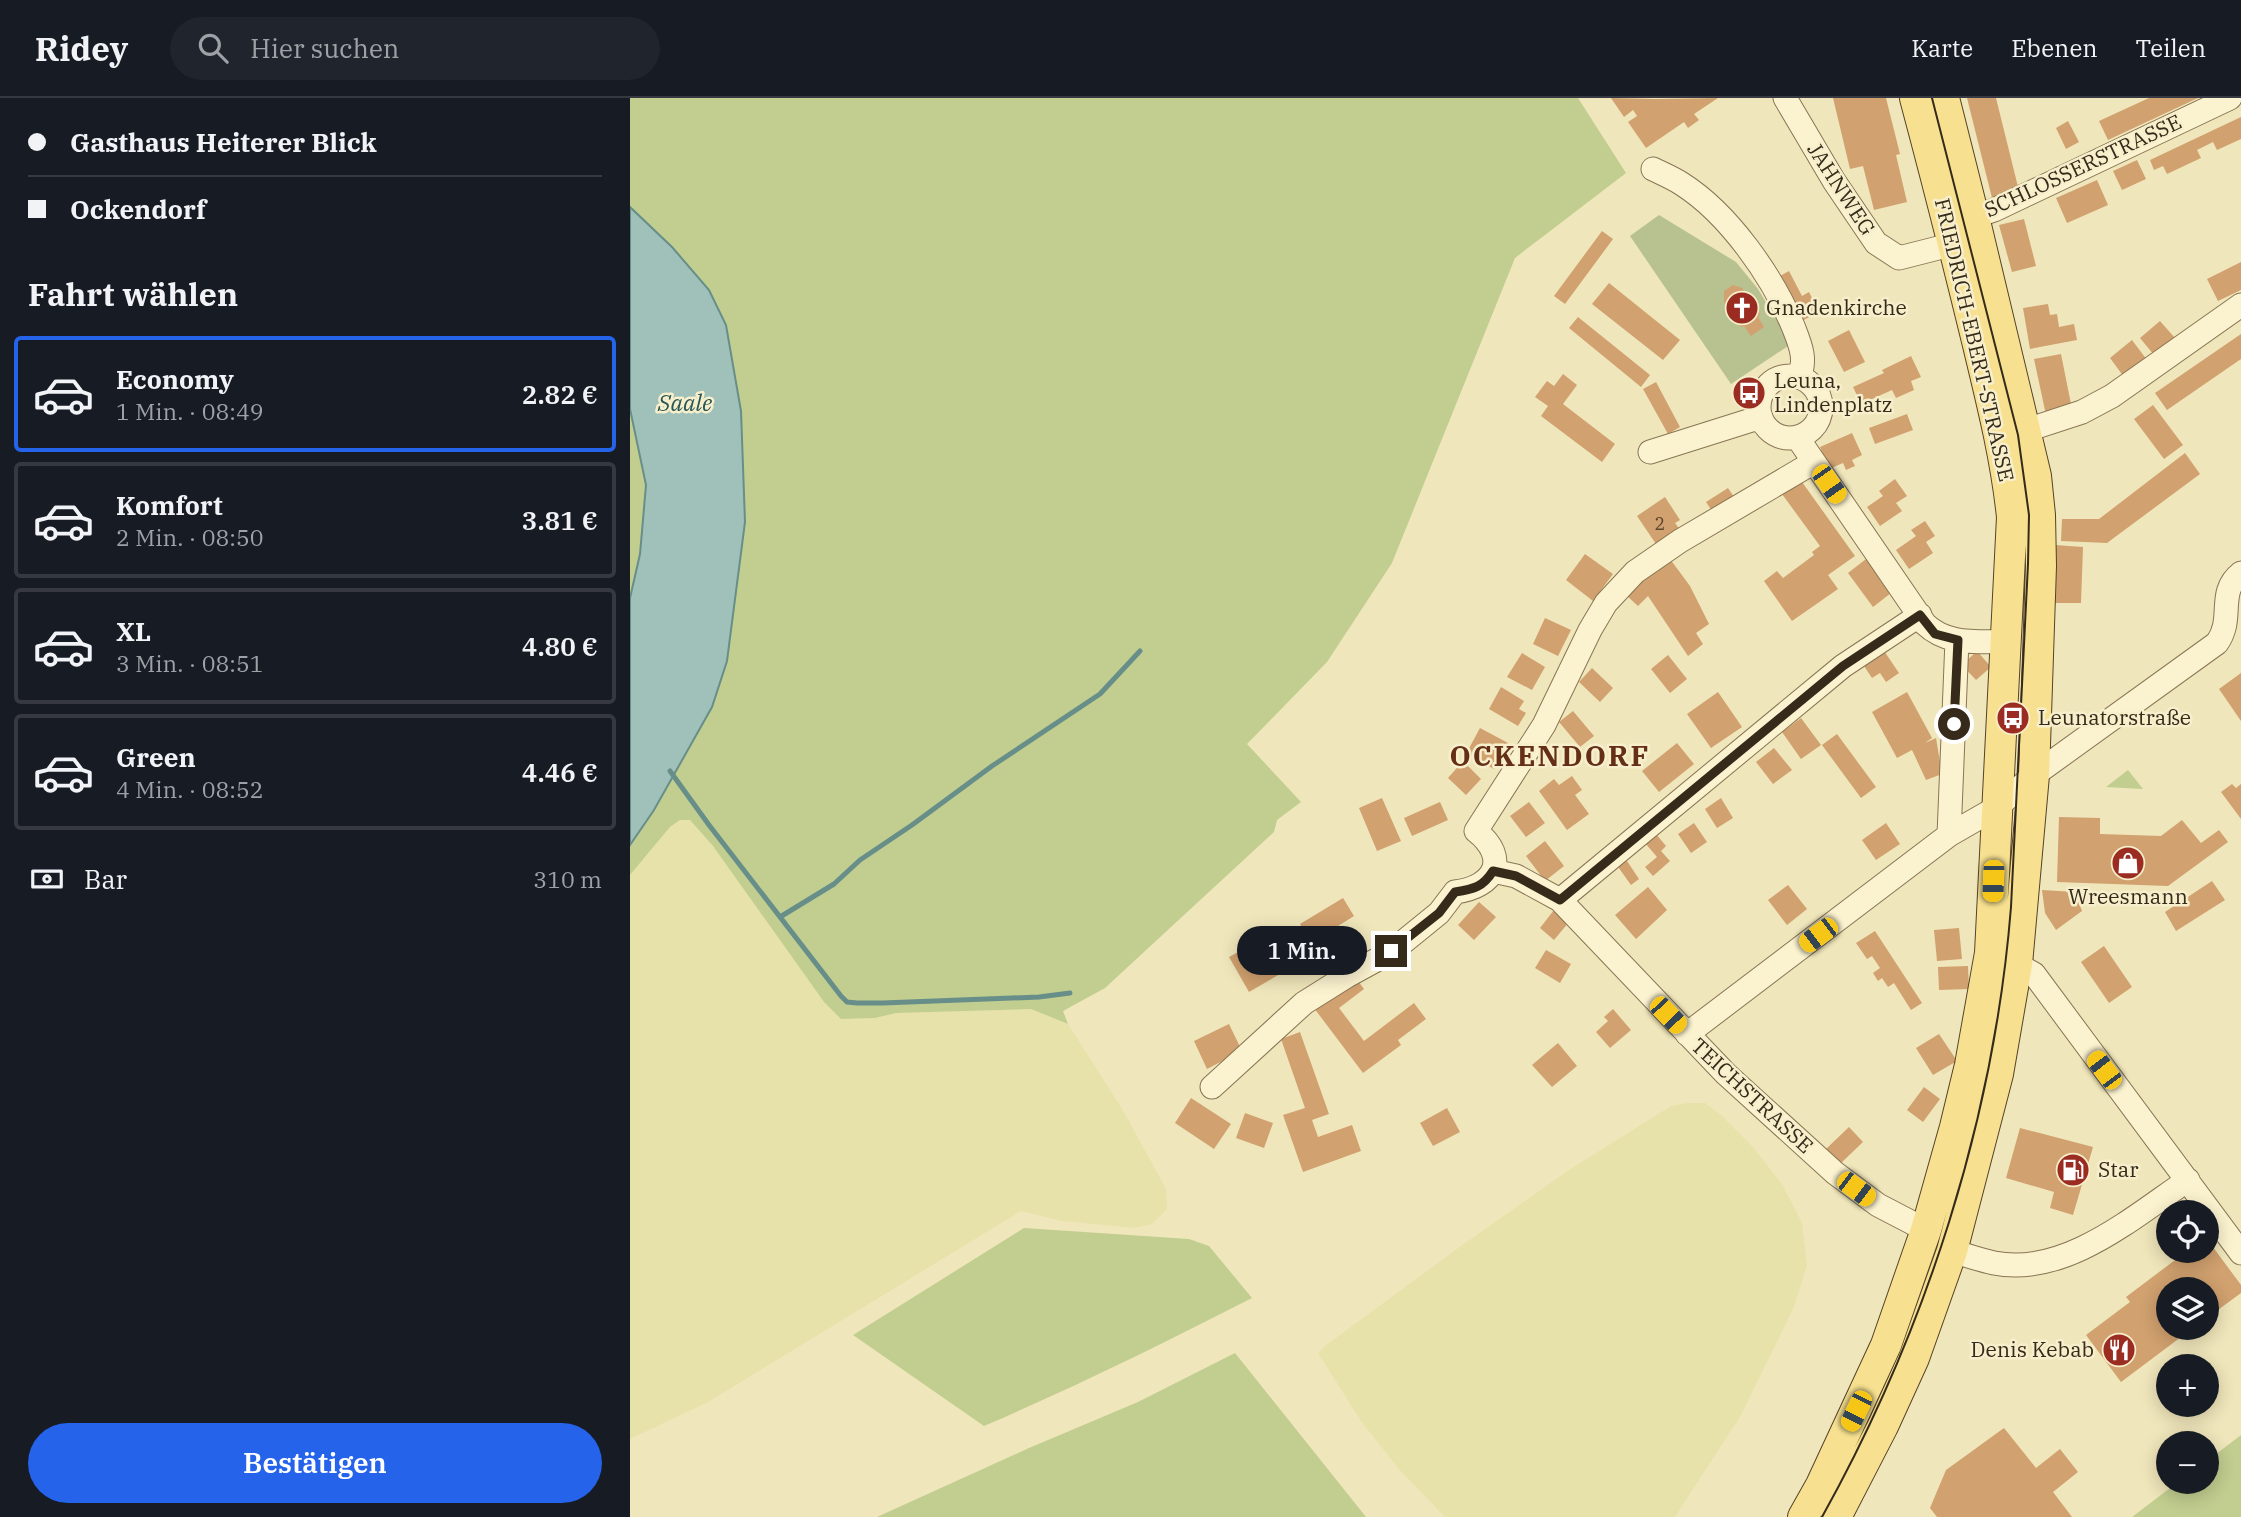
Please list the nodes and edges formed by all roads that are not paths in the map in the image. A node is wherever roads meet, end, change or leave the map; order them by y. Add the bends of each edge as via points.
1 (1785, 98) edge
2 (1915, 98) edge
3 (1944, 98) edge
4 (2230, 98) edge
5 (1653, 169) dead end
6 (1975, 216) junction
7 (1954, 244) junction
8 (2241, 304) edge
9 (1799, 377) junction
10 (1761, 417) junction
11 (2027, 430) junction
12 (1797, 437) junction
13 (1650, 452) dead end
14 (1814, 462) junction
15 (2241, 573) edge
16 (1920, 615) junction
17 (1958, 640) junction
18 (2004, 642) junction
19 (2034, 775) junction
20 (1996, 808) junction
21 (1950, 835) junction
22 (1493, 871) junction
23 (1560, 900) junction
24 (1990, 953) junction
25 (2017, 964) junction
26 (1686, 1034) junction
27 (1212, 1087) dead end
28 (2188, 1180) junction
29 (1926, 1230) junction
30 (1952, 1251) junction
31 (2241, 1253) edge
32 (1803, 1517) edge
33 (1836, 1517) edge

1 - 7 street, JAHNWEG via 1876,243 1899,258
2 - 7 main road, FRIEDRICH-EBERT-STRASSE
3 - 6 main road, FRIEDRICH-EBERT-STRASSE
4 - 6 street, SCHLOSSERSTRASSE
5 - 9 street via 1710,207 1758,261 1782,300 1803,353
6 - 11 main road, FRIEDRICH-EBERT-STRASSE
7 - 18 main road, FRIEDRICH-EBERT-STRASSE via 2008,477 2012,517
8 - 11 street via 2112,396 2082,412
9 - 10 street via 1776,379 1766,388
9 - 12 street via 1816,390 1821,414 1817,424
10 - 12 street via 1779,435
10 - 13 street
11 - 19 main road, FRIEDRICH-EBERT-STRASSE via 2040,515
12 - 14 street
14 - 16 street
14 - 22 street via 1634,572 1613,595 1590,629 1544,725 1476,831 1488,840
15 - 19 street via 2226,593 2226,625 2217,643
16 - 17 street via 1935,634
16 - 23 street via 1843,666
17 - 18 street
17 - 21 street
18 - 20 main road, FRIEDRICH-EBERT-STRASSE
19 - 20 street
19 - 25 main road, FRIEDRICH-EBERT-STRASSE
20 - 21 street
20 - 24 main road, FRIEDRICH-EBERT-STRASSE
21 - 26 street
22 - 23 street, TEICHSTRASSE via 1516,876
22 - 27 street via 1486,882 1455,892 1439,913 1391,951 1304,1003
23 - 26 street, TEICHSTRASSE
24 - 25 street
24 - 29 main road, FRIEDRICH-EBERT-STRASSE via 1970,1065
25 - 28 street via 2034,974
25 - 30 main road, FRIEDRICH-EBERT-STRASSE via 1995,1085
26 - 29 street, TEICHSTRASSE via 1835,1173 1878,1205
28 - 30 street via 2088,1247 2059,1259 1996,1264
28 - 31 street
29 - 32 main road, FRIEDRICH-EBERT-STRASSE via 1886,1345
30 - 33 main road, FRIEDRICH-EBERT-STRASSE via 1914,1358

